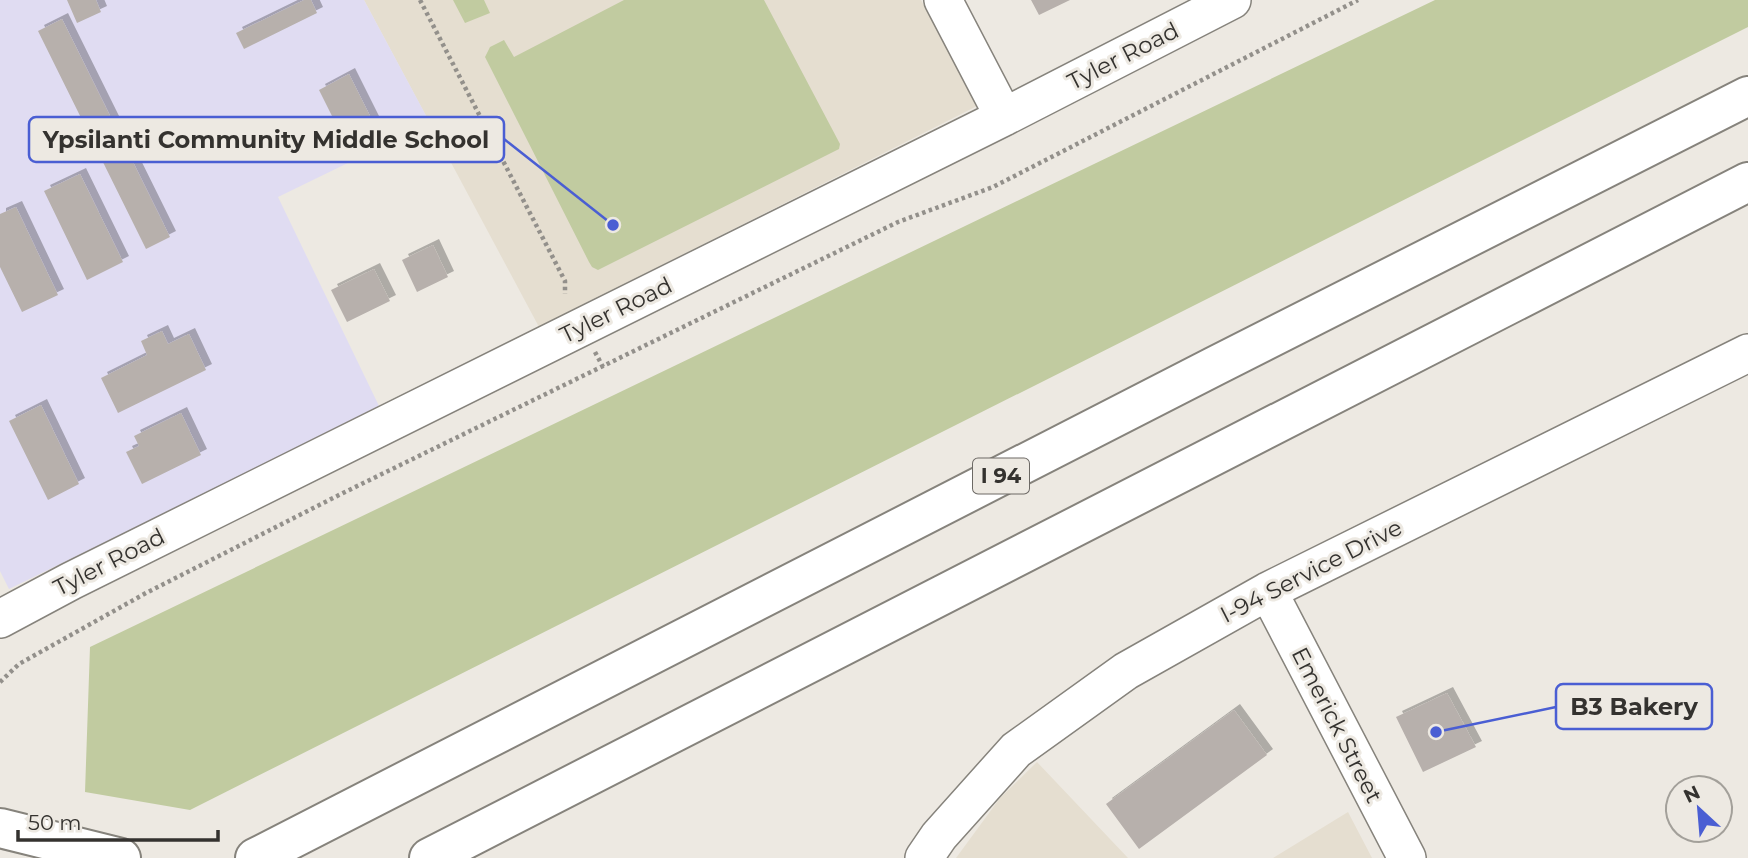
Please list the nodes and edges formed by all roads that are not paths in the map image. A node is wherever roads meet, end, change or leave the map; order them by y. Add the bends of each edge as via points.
1 (943, 0) edge
2 (1232, 0) edge
3 (1748, 96) edge
4 (1004, 117) junction
5 (1748, 182) edge
6 (1748, 353) edge
7 (1268, 591) junction
8 (0, 619) edge
9 (0, 828) edge
10 (940, 851) edge
11 (121, 858) edge
12 (255, 858) edge
13 (429, 858) edge
14 (1407, 858) edge

1 - 4 street
2 - 4 street, Tyler Road
3 - 12 main road, I 94
4 - 8 street, Tyler Road
5 - 13 main road
6 - 7 street, I-94 Service Drive
7 - 10 street, I-94 Service Drive via 1126,671 1016,750
7 - 14 street, Emerick Street via 1399,810
9 - 11 main road

